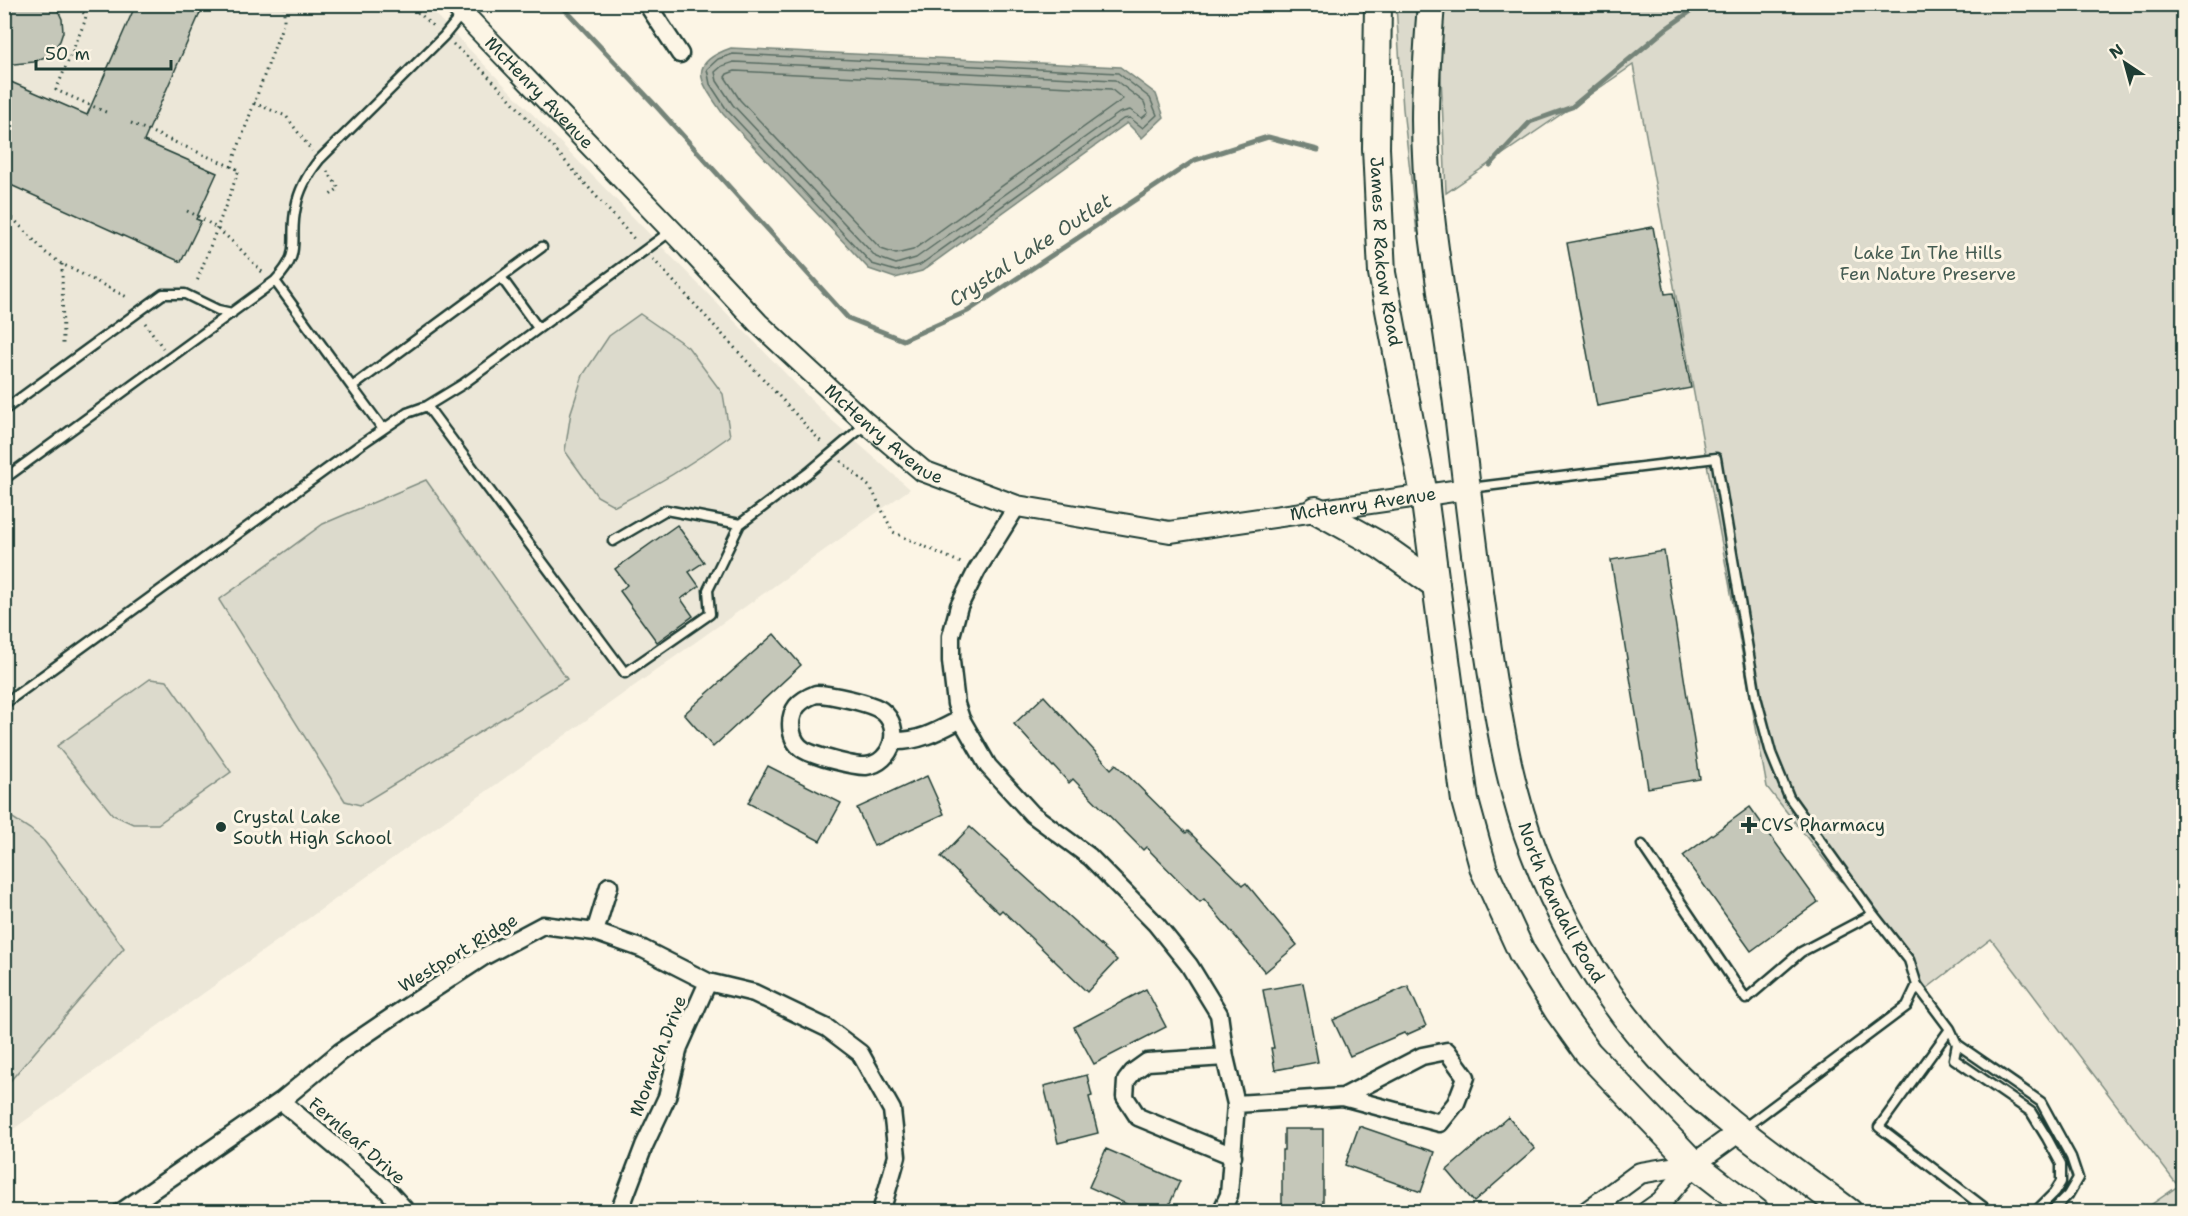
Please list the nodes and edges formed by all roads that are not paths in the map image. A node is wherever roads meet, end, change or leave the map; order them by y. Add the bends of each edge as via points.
1 (647, 4) edge
2 (1378, 4) edge
3 (1431, 4) edge
4 (458, 9) edge
5 (680, 54) dead end
6 (672, 230) junction
7 (542, 247) dead end
8 (501, 277) junction
9 (275, 281) junction
10 (232, 313) junction
11 (538, 328) junction
12 (352, 387) junction
13 (427, 406) junction
14 (4, 410) edge
15 (866, 423) junction
16 (383, 429) junction
17 (4, 479) edge
18 (1467, 489) junction
19 (1424, 495) junction
20 (1017, 506) junction
21 (1316, 510) junction
22 (740, 524) junction
23 (613, 541) dead end
24 (1436, 585) junction
25 (4, 704) edge
26 (961, 719) junction
27 (893, 741) junction
28 (1642, 845) dead end
29 (609, 886) dead end
30 (1873, 914) junction
31 (595, 932) junction
32 (708, 982) junction
33 (1917, 985) junction
34 (1950, 1029) junction
35 (1957, 1044) junction
36 (1225, 1057) junction
37 (1343, 1097) junction
38 (281, 1101) junction
39 (1236, 1104) junction
40 (1741, 1130) junction
41 (1233, 1156) junction
42 (1694, 1164) junction
43 (121, 1212) edge
44 (407, 1212) edge
45 (619, 1212) edge
46 (881, 1212) edge
47 (1221, 1212) edge
48 (1587, 1212) edge
49 (1647, 1212) edge
50 (1756, 1212) edge
51 (1849, 1212) edge
52 (1990, 1212) edge
53 (2035, 1212) edge
54 (2051, 1212) edge

1 - 5 street
2 - 19 main road, James R Rakow Road via 1376,137 1382,273
3 - 18 main road via 1425,120 1429,195
4 - 6 street, McHenry Avenue
4 - 9 lane via 444,36 311,170 296,207 294,255 288,269
6 - 11 lane
6 - 15 street, McHenry Avenue via 758,323
7 - 8 lane
8 - 11 lane
8 - 12 lane
9 - 10 lane
9 - 12 lane
10 - 14 lane via 185,294 163,294
10 - 17 lane
11 - 13 lane via 464,384
12 - 16 lane
13 - 16 lane via 407,413
13 - 22 lane via 625,674 710,614 708,590
15 - 20 street, McHenry Avenue via 923,471
15 - 22 lane
16 - 25 lane
18 - 19 street, McHenry Avenue
18 - 30 lane via 1716,458 1756,697 1771,753 1789,797
18 - 40 main road, North Randall Road via 1502,737 1533,851 1572,934 1621,1009 1663,1061
19 - 21 street, McHenry Avenue
19 - 24 main road
20 - 21 street, McHenry Avenue via 1170,532
20 - 26 street via 977,570 959,606 951,636 956,704
21 - 24 main road via 1381,546
22 - 23 lane via 666,510
24 - 42 main road via 1465,801 1484,870 1522,953 1558,1011 1588,1053
26 - 27 street via 928,736 908,742
26 - 36 street via 988,766 1032,814 1090,857 1156,924 1189,965 1219,1014
27 - 27 street via 889,718 880,709 828,694 805,699 791,718 795,742 804,750 856,766 880,761 889,753
28 - 30 lane via 1746,999 1801,952
29 - 31 street
30 - 33 lane via 1909,960
31 - 32 street, Westport Ridge
31 - 38 street, Westport Ridge via 543,925 483,957 340,1052
32 - 45 street, Monarch Drive via 679,1047 667,1097
32 - 46 street, Westport Ridge via 754,993 827,1028 860,1053 892,1110 897,1156
33 - 34 lane
33 - 40 lane via 1907,1006
34 - 35 lane
34 - 52 lane via 1879,1127
35 - 53 lane via 1954,1059 2031,1112 2061,1164 2061,1182
35 - 54 lane via 2041,1102 2078,1178
36 - 39 street
36 - 41 street via 1147,1062 1126,1081 1125,1097 1138,1118
37 - 37 street via 1440,1123 1456,1103 1466,1077 1447,1052 1422,1056
37 - 39 street
38 - 43 street, Westport Ridge
38 - 44 street, Fernleaf Drive via 386,1189
39 - 41 street
40 - 42 street
40 - 51 main road, North Randall Road
41 - 47 street via 1229,1195
42 - 48 street via 1640,1173
42 - 49 street via 1661,1202
42 - 50 main road

